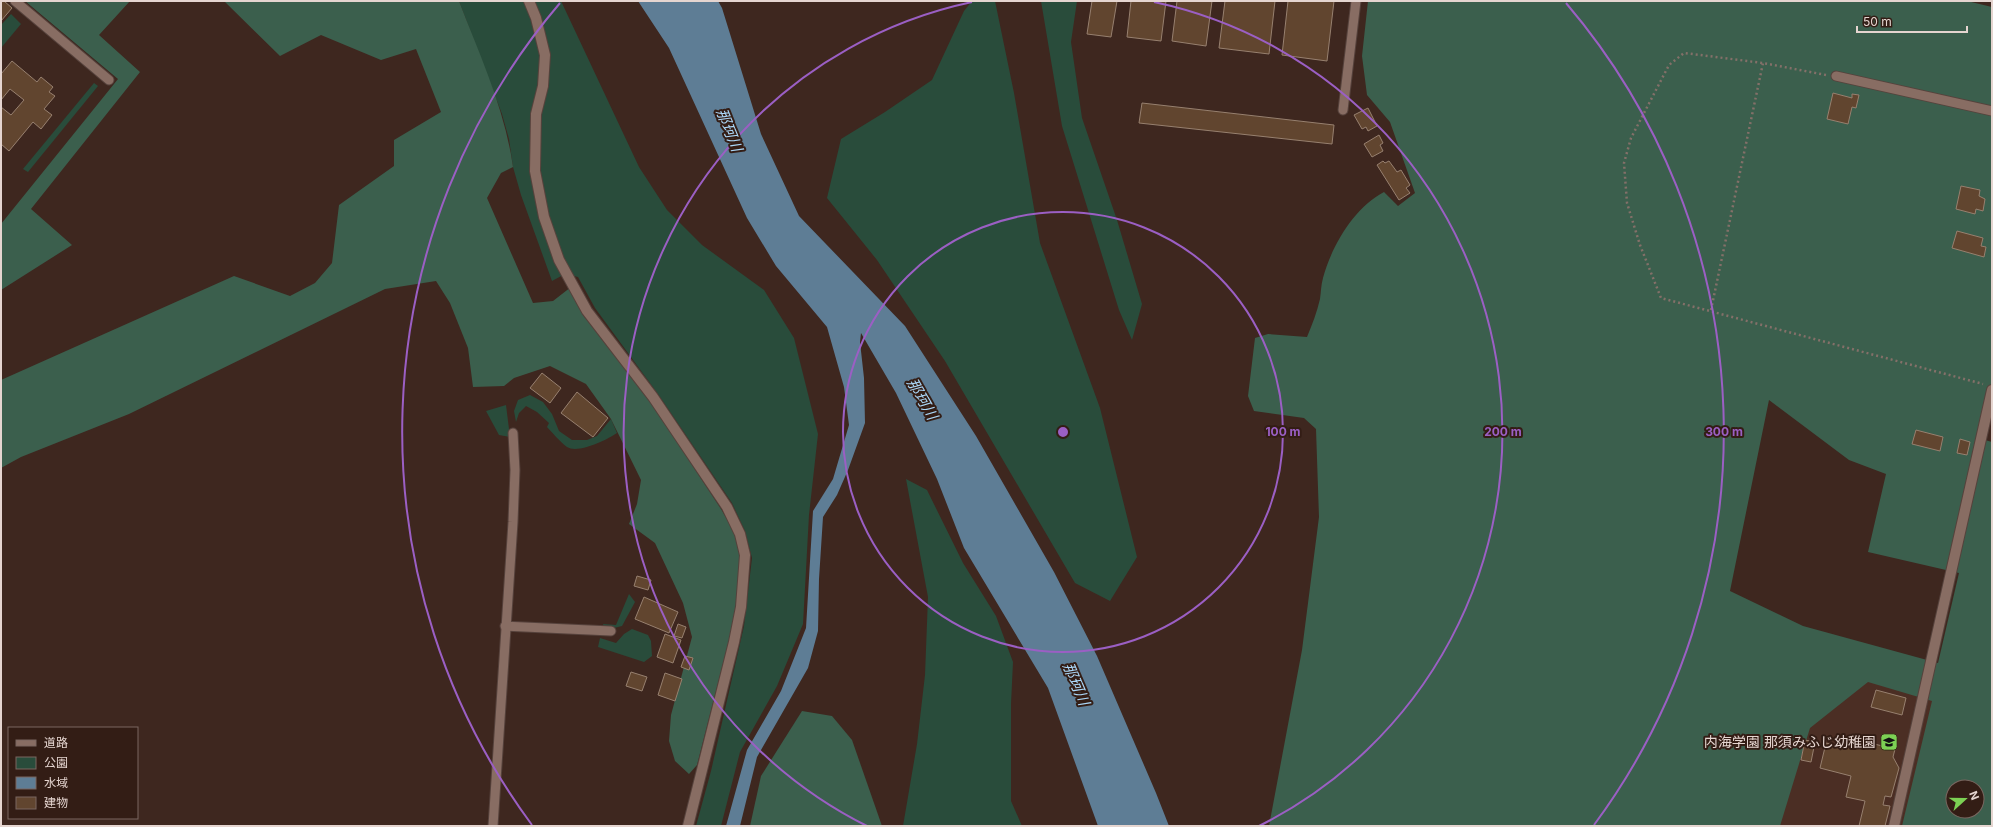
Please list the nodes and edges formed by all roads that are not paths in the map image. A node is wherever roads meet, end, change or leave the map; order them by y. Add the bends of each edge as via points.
1 (15, 1) edge
2 (529, 1) edge
3 (1356, 1) edge
4 (1836, 76) road end
5 (109, 80) dead end
6 (1342, 110) dead end
7 (1992, 111) edge
8 (1988, 387) edge
9 (513, 433) dead end
10 (505, 626) junction
11 (611, 630) dead end
12 (493, 826) edge
13 (688, 826) edge
14 (1894, 826) edge

1 - 5 lane
2 - 13 street via 545,55 543,86 536,114 535,171 544,217 559,260 587,311 653,397 728,508 740,534 745,555 741,607 734,642
3 - 6 lane
4 - 7 lane
8 - 14 street
9 - 10 lane via 515,470
10 - 11 lane
10 - 12 lane

